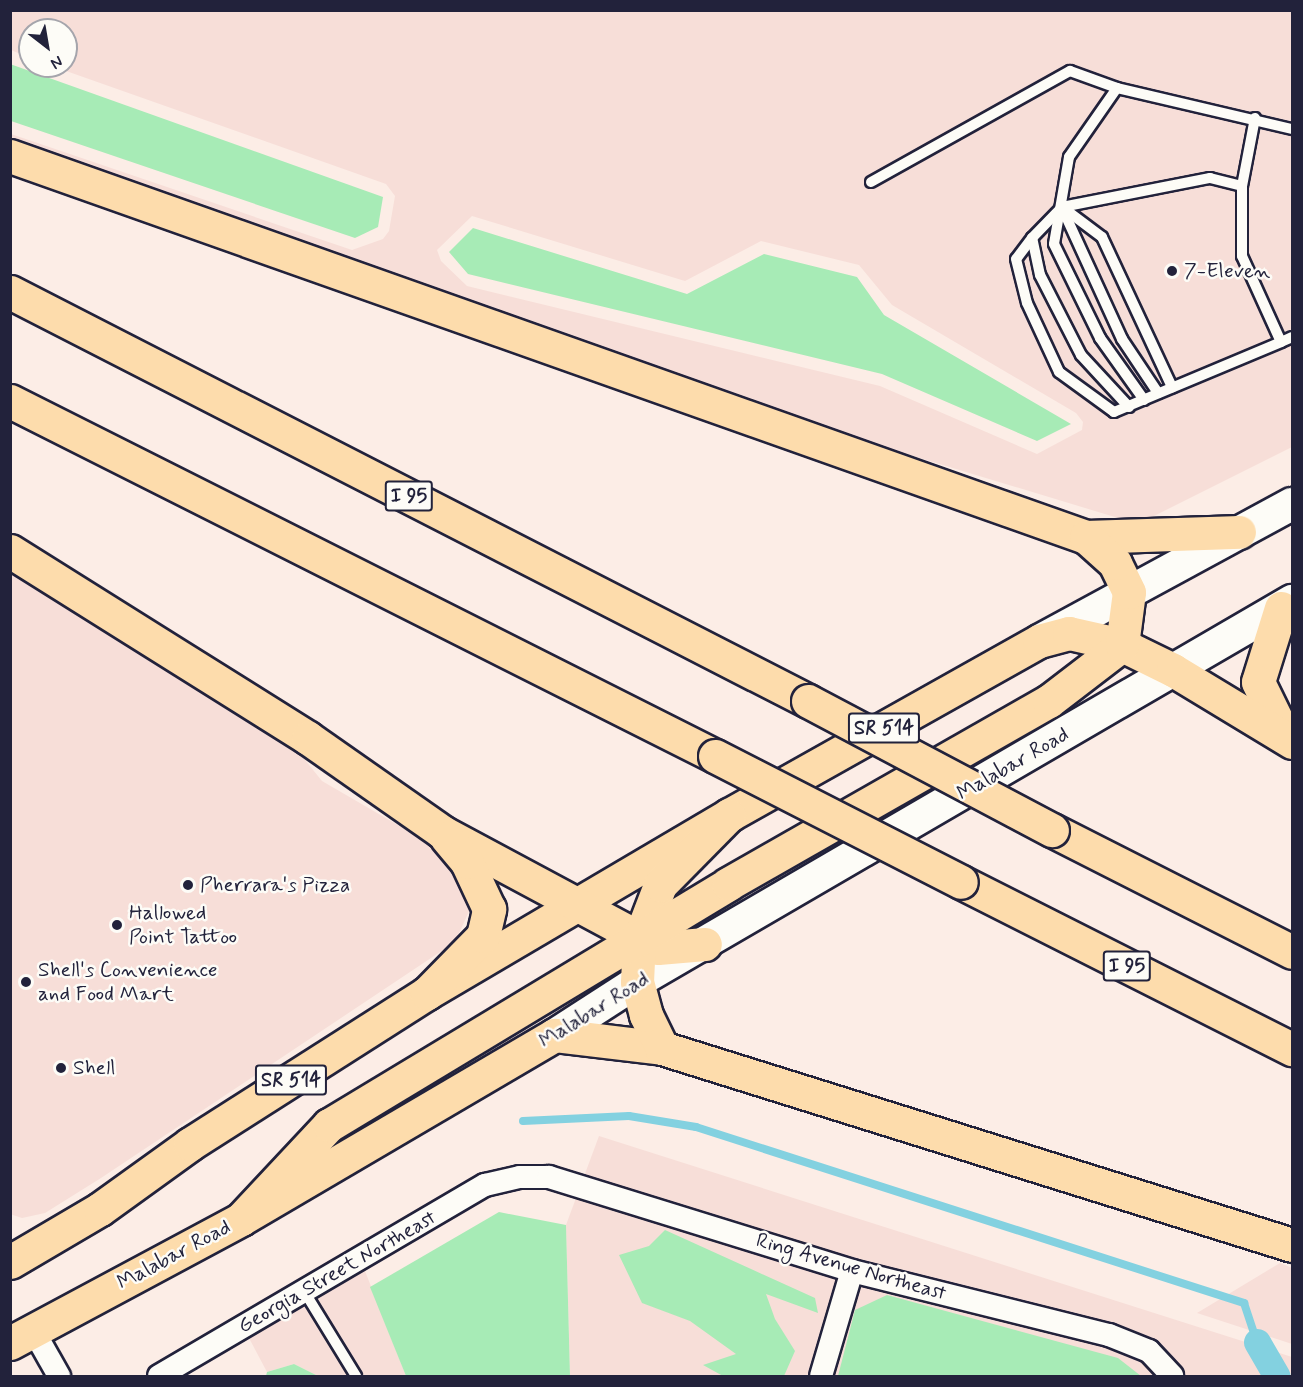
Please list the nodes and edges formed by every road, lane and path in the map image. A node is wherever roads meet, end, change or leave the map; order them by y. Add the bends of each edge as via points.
1 (1117, 88) junction
2 (1255, 118) junction
3 (1293, 129) edge
4 (10, 156) edge
5 (871, 182) dead end
6 (1242, 186) junction
7 (1062, 207) junction
8 (1032, 238) junction
9 (10, 292) edge
10 (1293, 337) edge
11 (1281, 342) junction
12 (1172, 387) junction
13 (1158, 393) junction
14 (1144, 400) junction
15 (10, 402) edge
16 (1129, 407) junction
17 (1293, 504) edge
18 (1239, 532) junction
19 (1086, 537) junction
20 (10, 551) edge
21 (1129, 591) junction
22 (1287, 605) edge
23 (1039, 641) junction
24 (1122, 645) junction
25 (1173, 670) junction
26 (1289, 739) edge
27 (729, 815) junction
28 (442, 832) junction
29 (576, 904) junction
30 (639, 940) junction
31 (705, 944) junction
32 (1293, 952) edge
33 (637, 982) junction
34 (427, 993) junction
35 (555, 1035) junction
36 (662, 1048) junction
37 (1293, 1049) edge
38 (520, 1177) joint
39 (242, 1219) junction
40 (1293, 1245) edge
41 (10, 1262) edge
42 (852, 1271) junction
43 (304, 1291) junction
44 (22, 1336) edge
45 (59, 1377) edge
46 (159, 1377) edge
47 (356, 1377) edge
48 (821, 1377) edge
49 (1172, 1377) edge

1 - 2 lane
1 - 5 lane via 1070,71
1 - 7 lane via 1070,157
2 - 3 lane
2 - 6 lane
4 - 19 main road
6 - 7 lane via 1210,178
6 - 11 lane via 1242,256
7 - 8 lane
7 - 12 lane via 1102,237
7 - 13 lane via 1122,339
7 - 14 lane via 1054,244 1100,338
8 - 16 lane via 1040,276 1081,355
8 - 16 lane via 1016,259 1027,303 1059,372 1114,412
9 - 32 main road, I 95, bridge
10 - 11 lane
11 - 12 lane
12 - 13 lane
13 - 14 lane
14 - 16 lane
15 - 37 main road, I 95, bridge
17 - 18 main road, SR 514
18 - 19 main road
18 - 21 main road, SR 514
19 - 21 main road via 1115,563
20 - 28 main road via 308,738
21 - 23 main road, SR 514
21 - 24 main road
22 - 25 main road, Malabar Road
22 - 26 main road via 1258,682
23 - 24 main road via 1069,633
23 - 27 main road, SR 514
24 - 25 main road
24 - 30 main road via 1049,701 728,884
25 - 26 main road
25 - 31 main road, Malabar Road
27 - 29 main road, SR 514
27 - 30 main road via 660,885
28 - 29 main road
28 - 34 main road via 467,862 489,909 483,936
29 - 30 main road
29 - 34 main road, SR 514
30 - 31 main road via 658,948
30 - 33 main road
30 - 39 main road via 329,1125
31 - 33 main road, Malabar Road
33 - 35 main road, Malabar Road
33 - 36 main road via 646,1015
34 - 41 main road, SR 514 via 190,1144 100,1209
35 - 36 main road
35 - 39 main road, Malabar Road
36 - 40 main road
38 - 42 street, Ring Avenue Northeast via 549,1177
38 - 43 street, Georgia Street Northeast via 485,1185
39 - 44 main road, Malabar Road
42 - 48 street
42 - 49 street, Ring Avenue Northeast via 1109,1335 1149,1351
43 - 46 street, Georgia Street Northeast
43 - 47 lane
44 - 45 street

